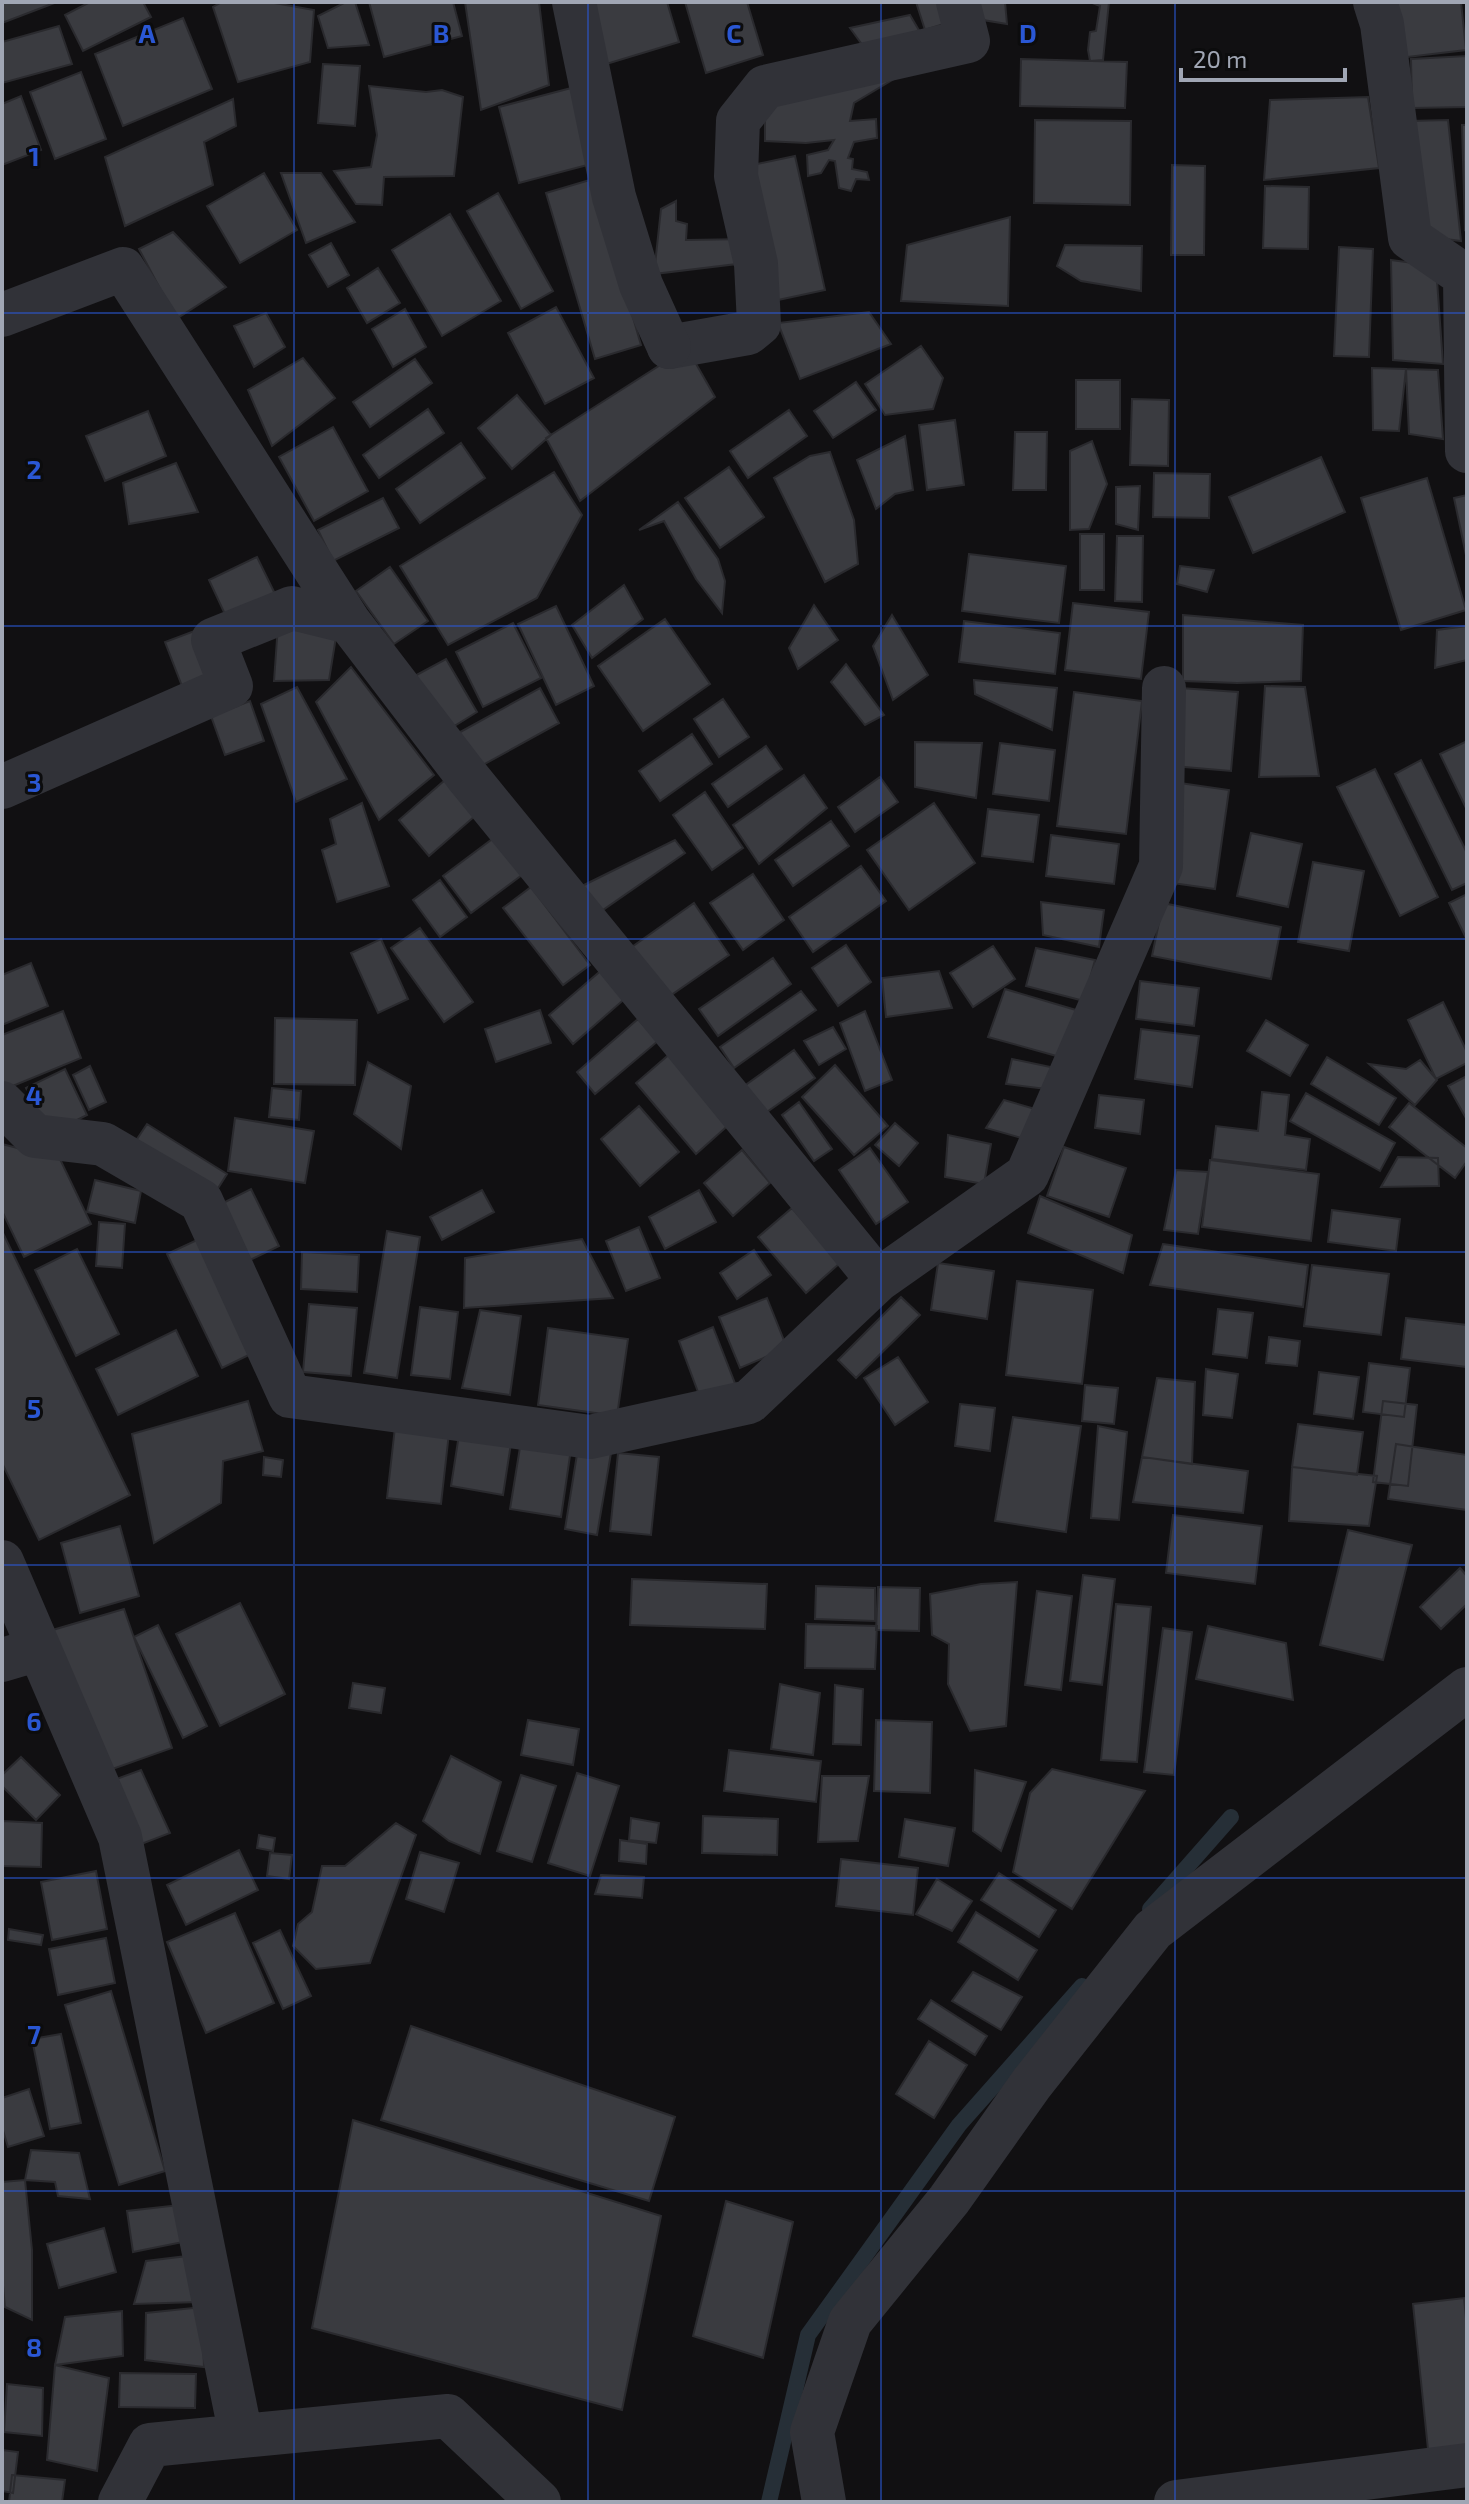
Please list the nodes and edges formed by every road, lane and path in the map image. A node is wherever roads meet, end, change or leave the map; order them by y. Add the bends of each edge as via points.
1 (574, 2) edge
2 (958, 2) edge
3 (1375, 2) edge
4 (2, 315) edge
5 (1467, 451) edge
6 (349, 622) junction
7 (1164, 688) dead end
8 (2, 787) edge
9 (2, 1103) edge
10 (878, 1280) junction
11 (2, 1562) edge
12 (21, 1654) edge
13 (1467, 1689) edge
14 (241, 2436) junction
15 (1467, 2465) edge
16 (120, 2502) edge
17 (539, 2502) edge
18 (824, 2502) edge
19 (1176, 2502) edge

1 - 2 street via 614,197 641,285 669,347 748,333 759,324 756,264 736,176 738,121 765,87 968,41
3 - 5 street via 1410,238 1465,276
4 - 6 street via 123,269
6 - 8 street via 292,608 213,640 231,686
6 - 10 street via 466,775
7 - 10 street via 1161,866 1027,1175
9 - 10 street via 35,1136 103,1144 201,1201 290,1396 590,1437 749,1402
11 - 12 street
12 - 14 street via 120,1837
13 - 18 street via 1153,1930 850,2322 812,2432
14 - 16 street via 150,2445
14 - 17 street via 448,2416
15 - 19 street

